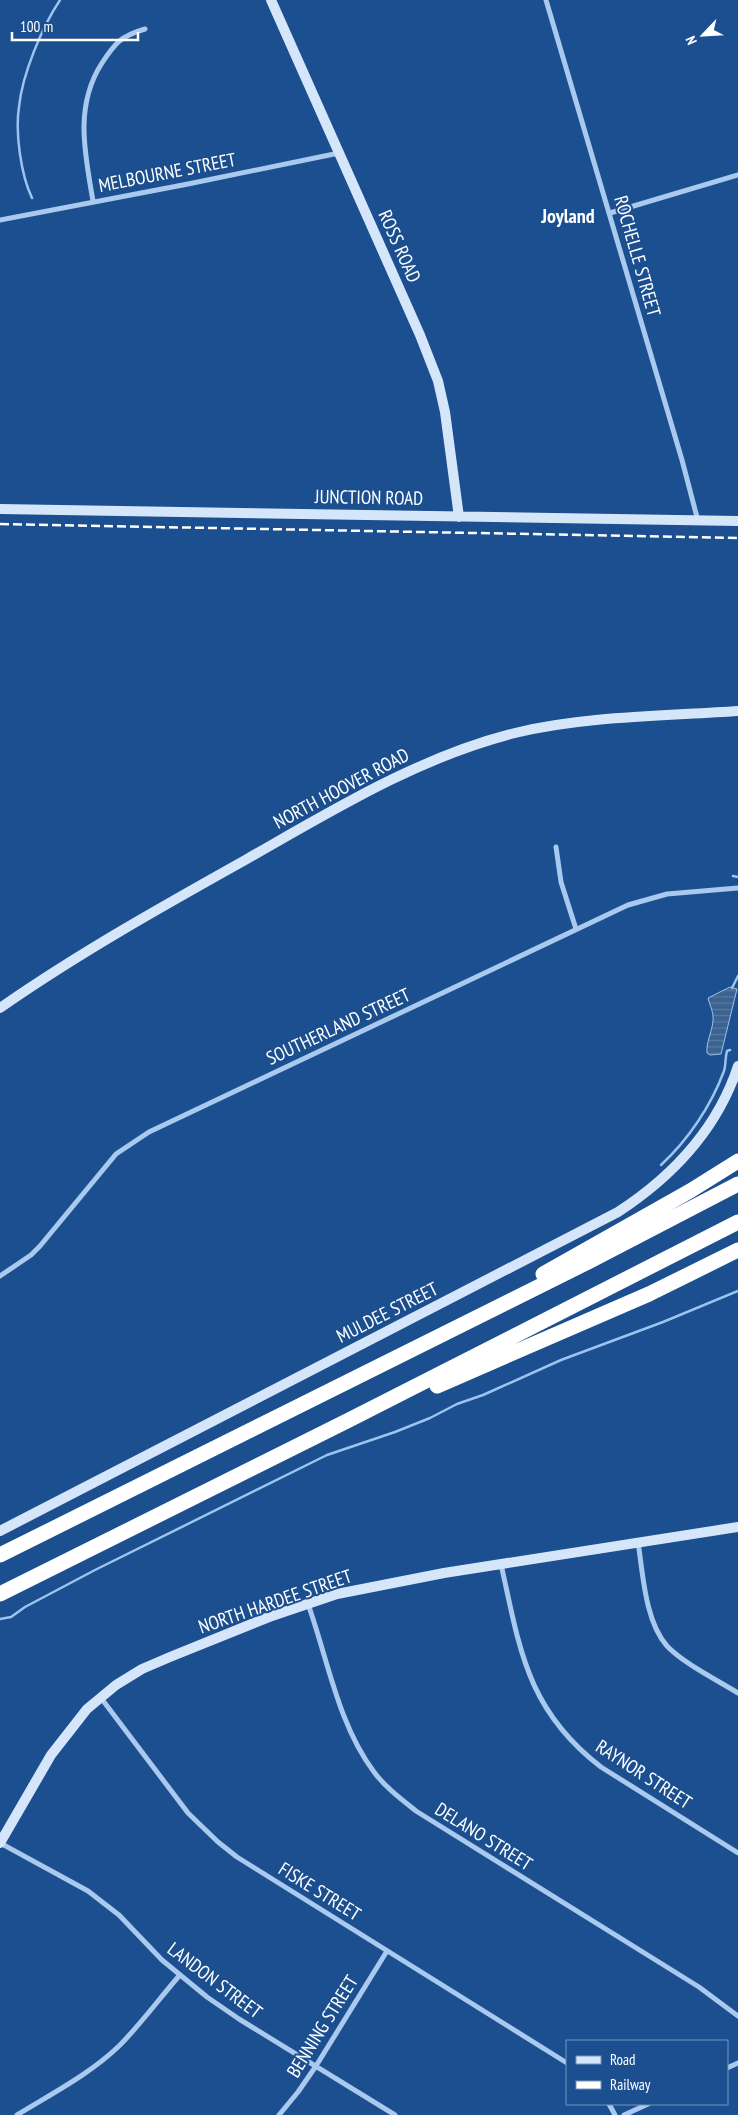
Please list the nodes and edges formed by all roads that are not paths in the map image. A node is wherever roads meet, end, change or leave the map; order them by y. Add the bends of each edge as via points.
1 (272, 0) edge
2 (546, 0) edge
3 (145, 29) dead end
4 (339, 153) junction
5 (738, 175) edge
6 (93, 201) junction
7 (610, 213) junction
8 (0, 220) edge
9 (0, 509) edge
10 (459, 517) junction
11 (698, 521) junction
12 (738, 521) edge
13 (738, 711) edge
14 (556, 847) dead end
15 (738, 888) edge
16 (576, 930) junction
17 (0, 1008) edge
18 (738, 1066) edge
19 (738, 1161) edge
20 (738, 1184) edge
21 (738, 1222) edge
22 (738, 1250) edge
23 (0, 1276) edge
24 (493, 1310) junction
25 (349, 1420) junction
26 (738, 1527) edge
27 (0, 1531) edge
28 (638, 1542) junction
29 (0, 1555) edge
30 (501, 1564) junction
31 (0, 1594) edge
32 (308, 1604) junction
33 (738, 1693) edge
34 (100, 1697) junction
35 (0, 1843) edge
36 (738, 1853) edge
37 (387, 1951) junction
38 (179, 1976) junction
39 (738, 2016) edge
40 (566, 2062) edge
41 (316, 2066) junction
42 (646, 2105) edge
43 (17, 2115) edge
44 (279, 2115) edge
45 (395, 2115) edge
46 (624, 2115) edge

1 - 4 street, ROSS ROAD
2 - 7 street, ROCHELLE STREET
3 - 6 street via 124,36 115,44 98,69 86,98 83,133
4 - 6 street, MELBOURNE STREET
4 - 10 street, ROSS ROAD via 438,381
5 - 7 street
6 - 8 street, MELBOURNE STREET
7 - 11 street, ROCHELLE STREET
9 - 10 street, JUNCTION ROAD
10 - 11 street, JUNCTION ROAD
11 - 12 street, JUNCTION ROAD
13 - 17 street, NORTH HOOVER ROAD via 536,728 430,761 120,930
14 - 16 street via 563,889
15 - 16 street, SOUTHERLAND STREET via 652,897
16 - 23 street, SOUTHERLAND STREET via 133,1142 106,1164 40,1246
18 - 27 street, MULDEE STREET via 719,1109 696,1145 666,1177 618,1212
19 - 24 highway via 537,1278
20 - 24 highway
21 - 25 highway
22 - 25 highway via 649,1294 474,1371
24 - 29 highway
25 - 31 highway
26 - 28 street, NORTH HARDEE STREET
28 - 30 street, NORTH HARDEE STREET
28 - 33 street via 650,1610 660,1636 673,1651
30 - 32 street, NORTH HARDEE STREET via 386,1584
30 - 36 street, RAYNOR STREET via 525,1668 558,1726 601,1767
32 - 34 street, NORTH HARDEE STREET via 142,1669
32 - 39 street, DELANO STREET via 359,1750 375,1774 395,1794 424,1816 699,1987
34 - 35 street, NORTH HARDEE STREET via 61,1740
34 - 37 street, FISKE STREET via 188,1813 218,1842
35 - 38 street, LANDON STREET via 88,1891 119,1915
37 - 40 street, FISKE STREET
37 - 41 street, BENNING STREET
38 - 41 street, LANDON STREET via 239,2019
38 - 43 street via 119,2045 90,2070
41 - 44 street, BENNING STREET
41 - 45 street, LANDON STREET
42 - 46 street

